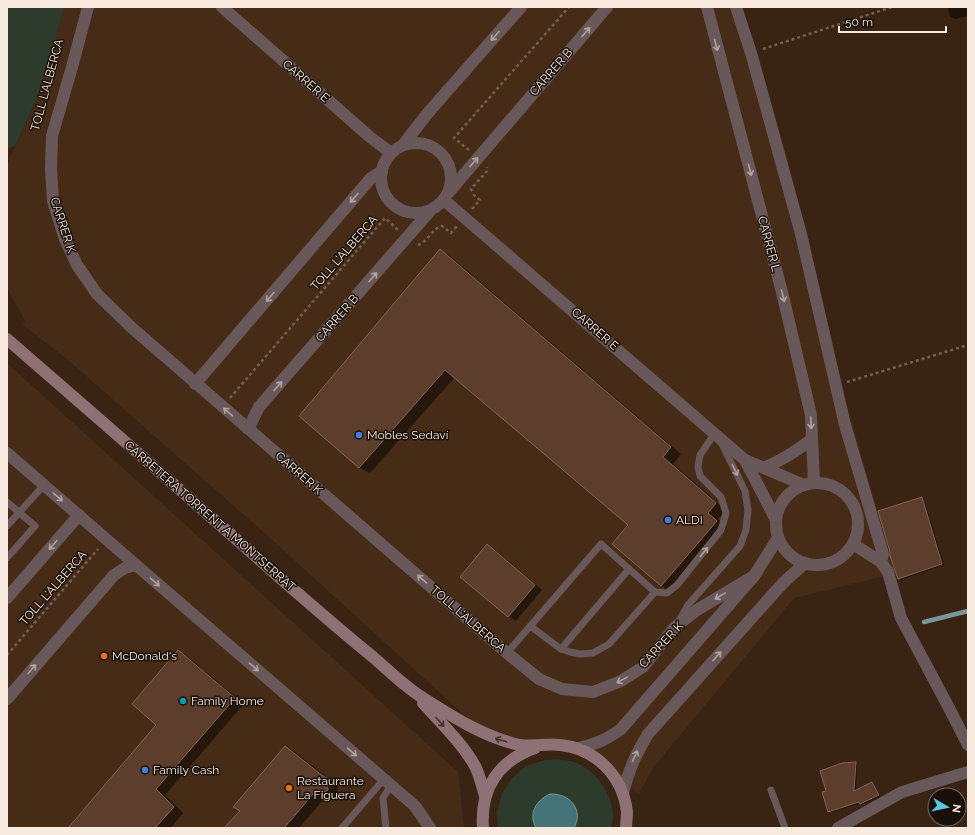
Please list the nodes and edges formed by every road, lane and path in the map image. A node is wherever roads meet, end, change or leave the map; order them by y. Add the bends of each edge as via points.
1 (88, 7) edge
2 (222, 7) edge
3 (521, 7) edge
4 (569, 7) edge
5 (607, 7) edge
6 (706, 7) edge
7 (736, 7) edge
8 (892, 7) edge
9 (751, 53) junction
10 (403, 145) junction
11 (390, 153) junction
12 (478, 158) junction
13 (382, 171) junction
14 (447, 196) junction
15 (430, 211) junction
16 (464, 218) junction
17 (407, 237) junction
18 (7, 339) edge
19 (968, 345) edge
20 (195, 384) junction
21 (835, 385) junction
22 (222, 407) junction
23 (248, 429) junction
24 (716, 434) junction
25 (812, 439) junction
26 (7, 453) edge
27 (745, 460) junction
28 (764, 468) junction
29 (809, 484) junction
30 (44, 485) junction
31 (7, 502) edge
32 (20, 512) junction
33 (79, 515) junction
34 (776, 520) junction
35 (7, 526) edge
36 (778, 538) junction
37 (107, 540) junction
38 (853, 544) junction
39 (7, 558) edge
40 (881, 562) junction
41 (804, 564) junction
42 (136, 565) junction
43 (629, 569) junction
44 (754, 576) junction
45 (655, 592) junction
46 (7, 598) edge
47 (530, 626) junction
48 (675, 627) junction
49 (561, 649) junction
50 (507, 653) junction
51 (7, 655) edge
52 (415, 693) junction
53 (7, 699) edge
54 (968, 745) edge
55 (540, 746) junction
56 (578, 748) junction
57 (968, 772) edge
58 (388, 782) junction
59 (771, 790) dead end
60 (623, 793) junction
61 (485, 796) junction
62 (342, 828) edge
63 (386, 828) edge
64 (430, 828) edge
65 (483, 828) edge
66 (626, 828) edge
67 (785, 828) edge
68 (838, 828) edge

1 - 20 street, CARRER K via 52,136 53,201 65,239 77,265 97,294
2 - 11 street, CARRER E
3 -> 10 street
4 - 12 path, TOLL L'ALBERCA via 454,138
12 -> 5 street, CARRER B
6 -> 25 street, CARRER L via 782,292 811,415
7 - 9 street
8 - 9 path
9 - 21 street via 801,234
10 - 11 street
10 - 14 street via 413,142 424,143 442,153 451,172 452,182
11 - 13 street
14 -> 12 street, CARRER B
12 - 16 path, TOLL L'ALBERCA via 488,166 487,171 471,189 480,200
13 - 15 street via 381,182 384,192 398,209 408,213
13 -> 20 street via 371,178
14 - 15 street
14 - 16 street, CARRER E
15 - 17 street, CARRER B
16 - 17 path, TOLL L'ALBERCA via 451,234 442,226 438,227 419,245
16 - 24 street, CARRER E
17 - 22 path, TOLL L'ALBERCA via 385,218
23 -> 17 street, CARRER B via 259,407
18 - 52 main road, CARRETERA TORRENT A MONTSERRAT
19 - 21 path
20 - 22 street, CARRER K
21 - 40 street via 883,554
23 -> 22 street, CARRER K
50 -> 23 street, CARRER K
24 - 27 street, CARRER E
45 -> 24 lane via 667,593 677,585 721,530 726,513 721,497 700,476 698,467 700,455
24 -> 48 lane via 745,491 748,510 746,530 740,546 688,605
25 - 28 street via 793,453
25 - 29 street, CARRER L
26 - 30 street
27 - 28 street
27 - 34 street
28 - 29 street
29 - 34 street via 793,490 783,500
29 - 38 street via 822,483 839,489 850,498 856,511 858,530
30 - 32 lane
30 -> 33 street
31 - 32 lane
32 - 35 lane
32 - 39 lane via 35,526
33 - 37 street
33 -> 46 street
34 - 36 street
36 - 41 street via 784,550
36 - 44 street
37 - 42 street
37 - 51 path, TOLL L'ALBERCA
38 - 40 street
38 - 41 street via 844,555 827,564
40 - 54 street via 888,572 901,618
60 -> 41 street via 628,771 648,734 783,583
53 -> 42 street via 114,575 124,568
42 -> 58 street
43 - 45 lane
43 - 47 lane via 601,544
43 - 49 lane
44 -> 48 street, CARRER K via 697,610
44 - 56 street via 620,729 595,744
45 - 49 lane via 610,644 593,653 580,654
47 - 49 lane
47 - 50 lane
48 -> 50 street, CARRER K via 643,666 621,681 593,692 562,689 539,679
55 -> 52 main road via 518,745 496,739 461,722
52 -> 61 main road via 466,753 478,774
55 - 56 main road via 559,744
55 - 61 main road via 521,752 505,764 493,778
56 - 60 main road via 606,766 616,778
57 - 68 street via 902,792
58 - 62 lane
58 - 63 lane via 383,798
58 - 64 street via 415,806
59 - 67 lane
60 - 66 main road via 627,812
61 - 65 main road

